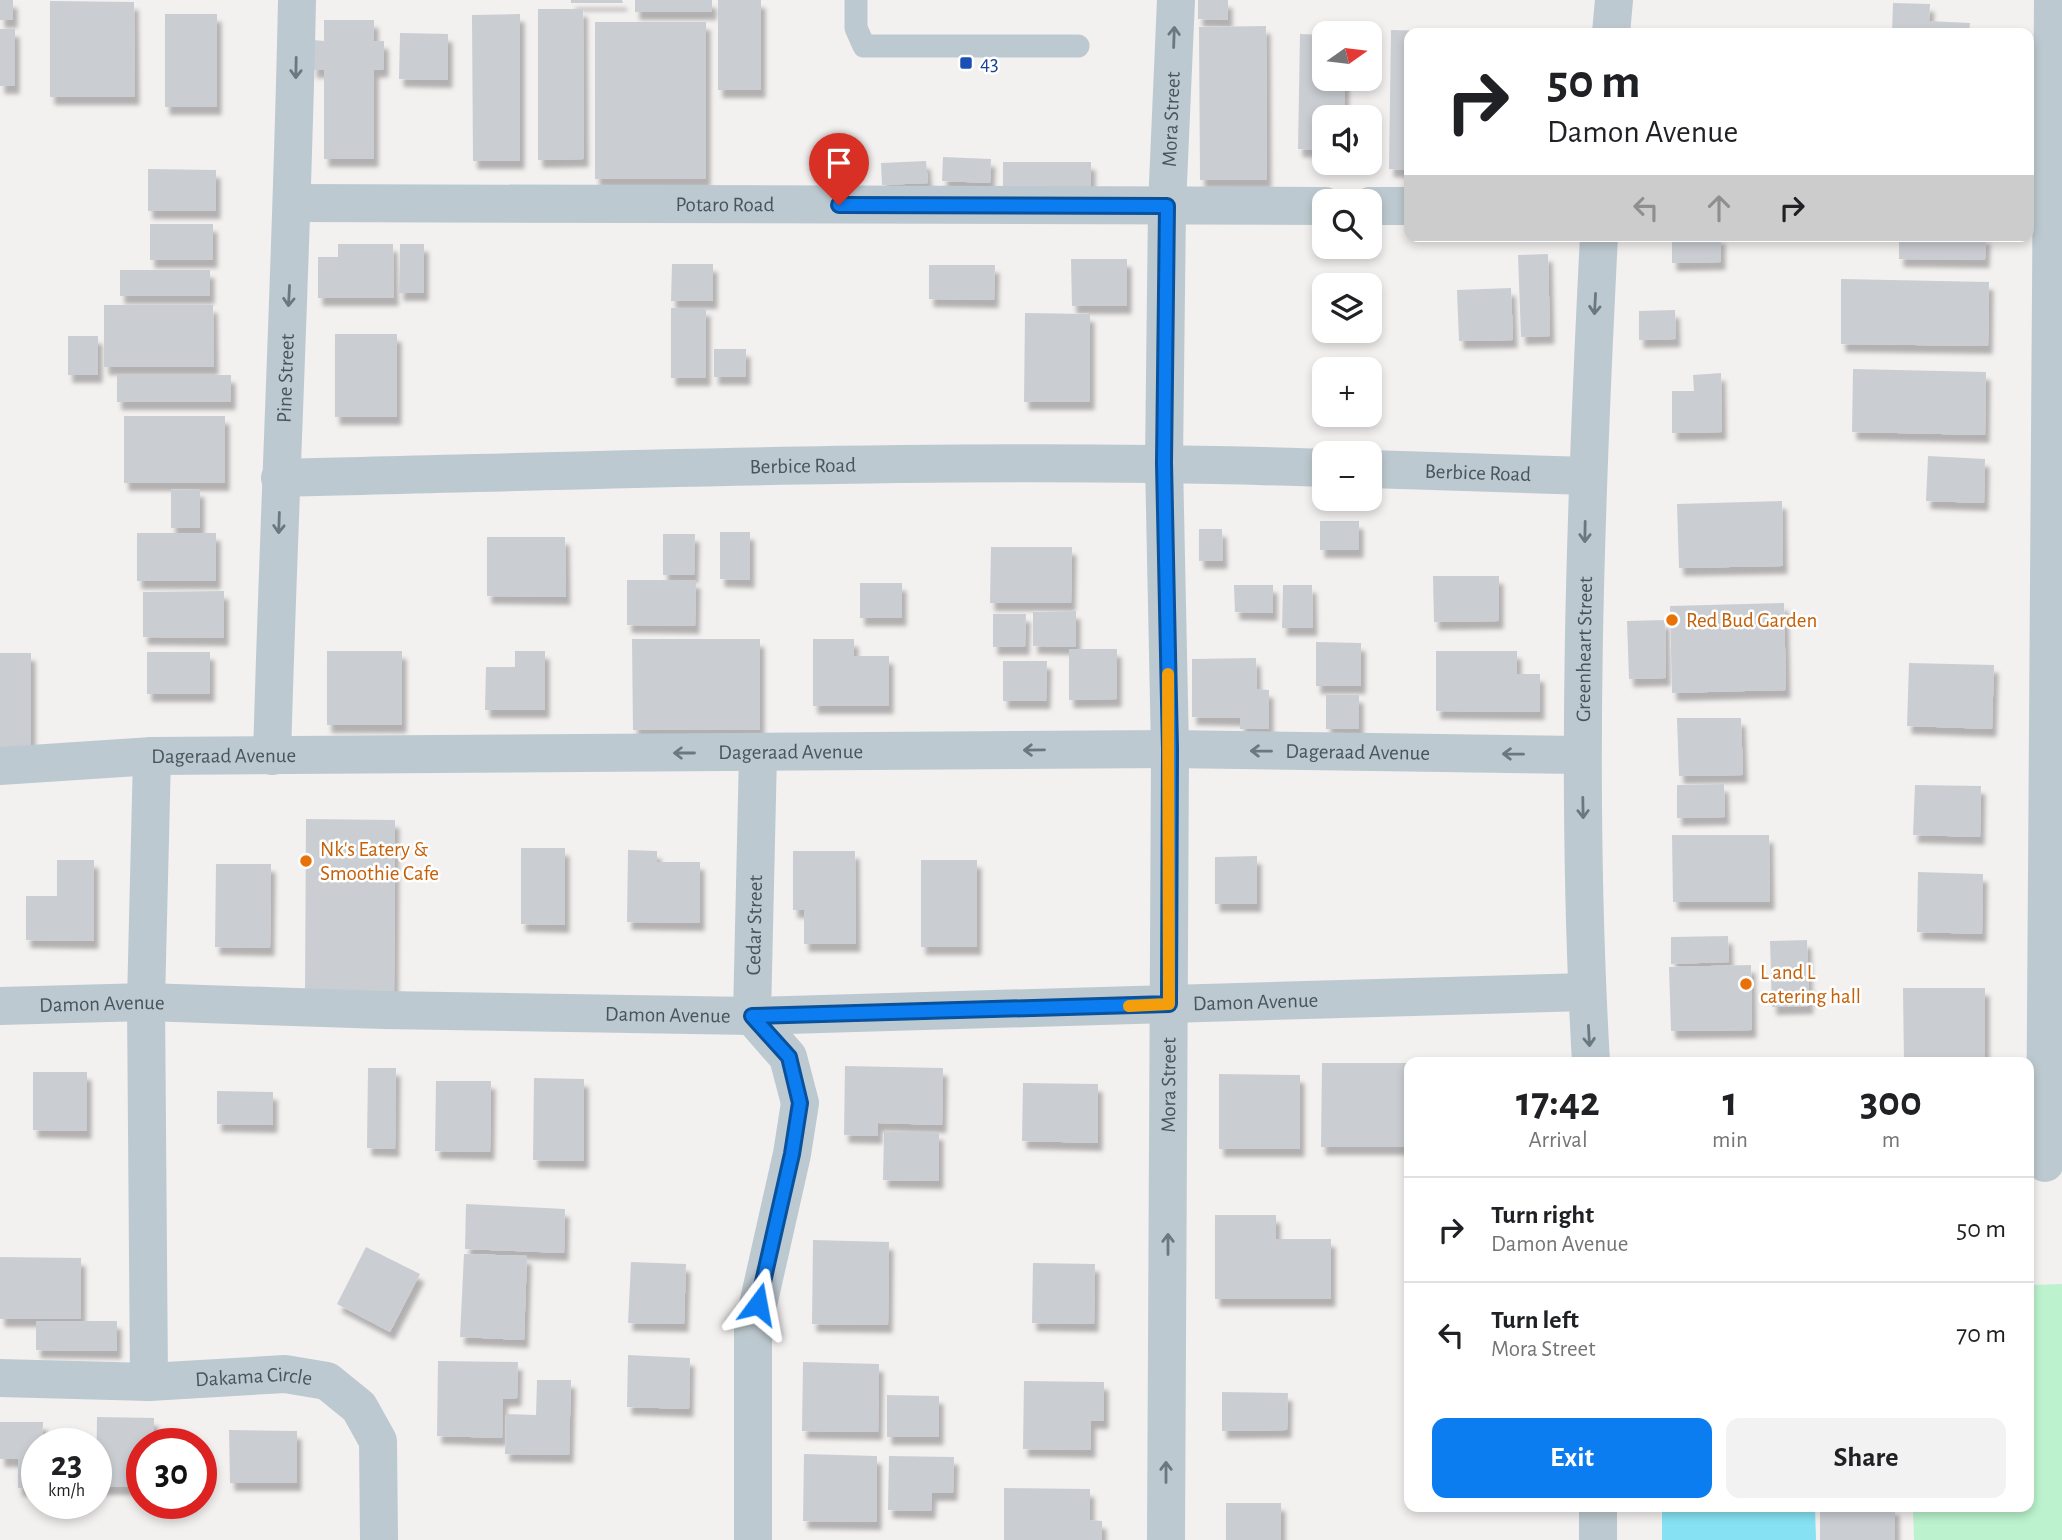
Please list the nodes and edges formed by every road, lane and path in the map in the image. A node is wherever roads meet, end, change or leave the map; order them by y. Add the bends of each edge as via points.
1 (297, 0) edge
2 (856, 0) edge
3 (1176, 0) edge
4 (1614, 0) edge
5 (2053, 0) edge
6 (1611, 28) edge
7 (1079, 46) dead end
8 (293, 203) junction
9 (1167, 206) junction
10 (1312, 206) edge
11 (1382, 206) edge
12 (1404, 206) edge
13 (1599, 242) edge
14 (1164, 463) junction
15 (1312, 468) edge
16 (1382, 469) edge
17 (1586, 476) junction
18 (280, 478) junction
19 (1170, 749) junction
20 (758, 753) junction
21 (1581, 755) junction
22 (152, 756) junction
23 (272, 756) junction
24 (0, 766) edge
25 (1587, 992) junction
26 (146, 1002) junction
27 (1169, 1004) junction
28 (0, 1006) edge
29 (752, 1016) junction
30 (1591, 1057) edge
31 (2045, 1163) edge
32 (0, 1378) edge
33 (149, 1382) junction
34 (1598, 1512) edge
35 (379, 1540) edge
36 (753, 1540) edge
37 (1166, 1540) edge
38 (1598, 1540) edge

1 -> 8 street, Pine Street
2 - 7 lane via 856,28 864,46
9 -> 3 street, Mora Street
4 - 6 street
5 - 31 street
8 - 9 street, Potaro Road
8 -> 18 street, Pine Street
9 - 10 street, Potaro Road
9 - 14 street, Mora Street
11 - 12 street
13 -> 17 street, Greenheart Street
14 - 15 street, Berbice Road
14 - 18 street, Berbice Road
14 - 19 street, Mora Street
16 - 17 street, Berbice Road
17 -> 21 street, Greenheart Street
18 -> 23 street, Pine Street
19 -> 20 street, Dageraad Avenue
21 -> 19 street, Dageraad Avenue
19 - 27 street, Mora Street
20 -> 23 street, Dageraad Avenue
20 - 29 street, Cedar Street
21 -> 25 street, Greenheart Street
22 - 23 street, Dageraad Avenue
22 - 24 street, Dageraad Avenue
22 - 26 street
25 - 27 street, Damon Avenue
25 -> 30 street, Greenheart Street
26 - 28 street, Damon Avenue
26 - 29 street, Damon Avenue
26 - 33 street
27 - 29 street, Damon Avenue
37 -> 27 street, Mora Street
29 - 36 street via 789,1057 800,1103 752,1326
32 - 33 street, Dakama Circle
33 - 35 street, Dakama Circle via 285,1374 327,1381 359,1407 378,1441
34 - 38 street

